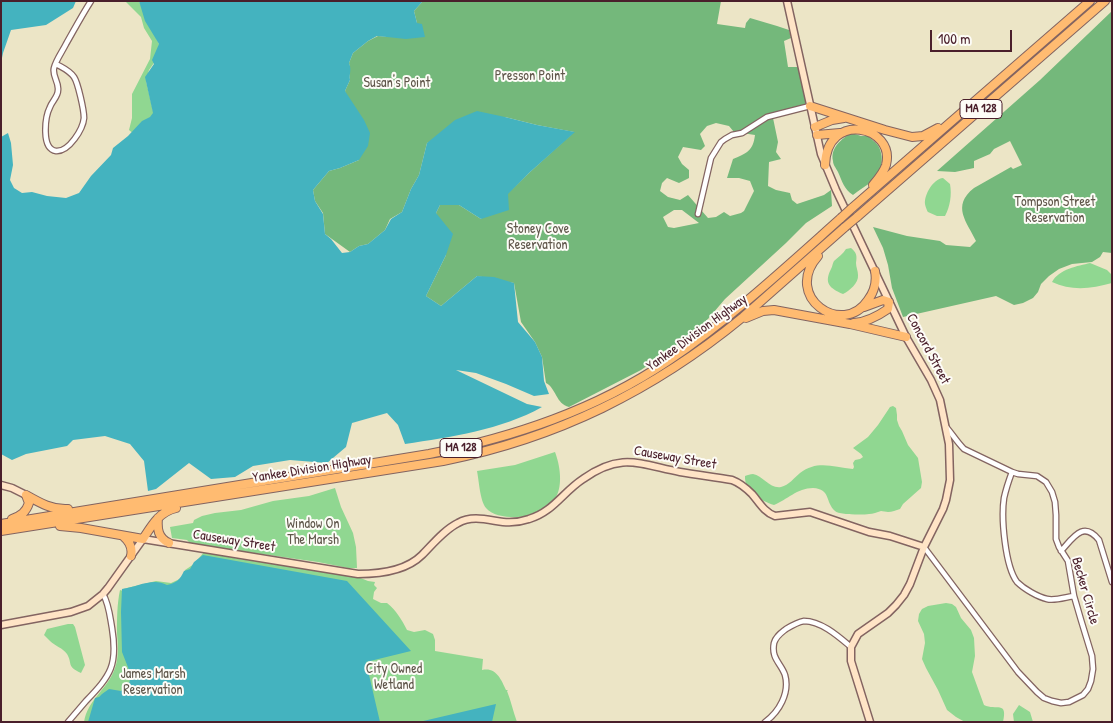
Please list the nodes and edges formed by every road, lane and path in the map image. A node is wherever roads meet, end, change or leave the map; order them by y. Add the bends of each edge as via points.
1 (91, 1) edge
2 (786, 1) edge
3 (1090, 1) edge
4 (1105, 1) edge
5 (56, 64) junction
6 (996, 83) junction
7 (810, 106) junction
8 (848, 118) junction
9 (816, 131) junction
10 (843, 132) junction
11 (825, 165) junction
12 (853, 207) junction
13 (698, 214) dead end
14 (845, 227) junction
15 (875, 271) junction
16 (889, 302) junction
17 (860, 309) junction
18 (850, 324) junction
19 (906, 337) junction
20 (695, 354) junction
21 (946, 427) junction
22 (1012, 472) junction
23 (1, 485) edge
24 (250, 492) junction
25 (26, 495) junction
26 (147, 500) junction
27 (158, 518) junction
28 (1, 522) edge
29 (1, 532) edge
30 (124, 536) junction
31 (143, 539) junction
32 (169, 543) junction
33 (924, 547) junction
34 (1061, 551) junction
35 (131, 556) junction
36 (1112, 582) edge
37 (103, 594) junction
38 (1074, 596) junction
39 (1, 625) edge
40 (851, 647) junction
41 (68, 722) edge
42 (765, 722) edge
43 (870, 722) edge

1 - 5 street
2 - 7 street, Concord Street
3 - 6 highway, Yankee Division Highway / MA 128
4 - 14 highway, Yankee Division Highway / MA 128, bridge
5 - 5 street via 54,75 58,90 46,116 47,142 55,151 70,145 84,120 75,79 68,70
6 - 8 highway via 936,130 923,136 901,134
6 - 12 highway, Yankee Division Highway / MA 128
7 - 8 highway
7 - 9 street, Concord Street
7 - 13 street via 767,117 725,138 711,158
8 - 9 highway via 832,120
9 - 10 highway
9 - 11 street, Concord Street
10 - 11 highway via 827,149
10 - 12 highway via 858,129 870,132 880,141 886,154 886,165 881,175
11 - 15 street, Concord Street
12 - 26 highway, Yankee Division Highway / MA 128, bridge via 687,348 625,386 565,415 515,433 448,450
14 - 17 highway via 814,260 807,285 814,302 827,312 843,315
14 - 20 highway, Yankee Division Highway / MA 128 via 743,317
15 - 16 street, Concord Street
15 - 17 highway via 873,291
16 - 17 highway via 884,300
16 - 18 highway via 888,309 881,314
16 - 19 street, Concord Street
18 - 19 highway
18 - 20 highway via 778,310 762,311 746,318
19 - 21 street, Concord Street via 940,400
20 - 24 highway, Yankee Division Highway / MA 128 via 618,401 562,427 513,444 443,461
21 - 22 street via 964,449
21 - 33 street, Concord Street via 948,492
22 - 34 street, Becker Circle via 1037,476 1049,487 1055,502 1056,539
22 - 38 street via 1004,498 1003,516 1010,567 1018,582 1034,594 1049,600
23 - 25 street
24 - 27 highway via 169,510
24 - 29 highway, Yankee Division Highway / MA 128
25 - 26 highway via 45,505 66,510
25 - 28 highway via 29,503 24,512
26 - 28 highway, Yankee Division Highway / MA 128
27 - 31 highway
27 - 32 highway via 160,535
29 - 30 highway via 64,526
30 - 31 highway
30 - 35 highway via 131,545
31 - 32 street, Causeway Street
31 - 35 street
32 - 33 street, Causeway Street via 358,574 383,573 415,561 436,539 458,523 486,519 522,522 551,508 573,486 604,466 637,462 732,480 775,516 810,512
33 - 38 street, Becker Circle via 1030,686 1044,698 1061,703 1082,695 1091,681 1091,648
33 - 40 street, Concord Street via 904,595 888,613 858,634
34 - 36 street via 1079,532 1088,531 1095,535
34 - 38 street, Becker Circle via 1068,561
35 - 37 street
37 - 39 street via 88,606 71,612
37 - 41 street via 112,632 113,662 106,679
40 - 42 street via 837,634 815,622 802,621 778,634 774,653 785,674 786,687 781,706
40 - 43 street via 851,661

